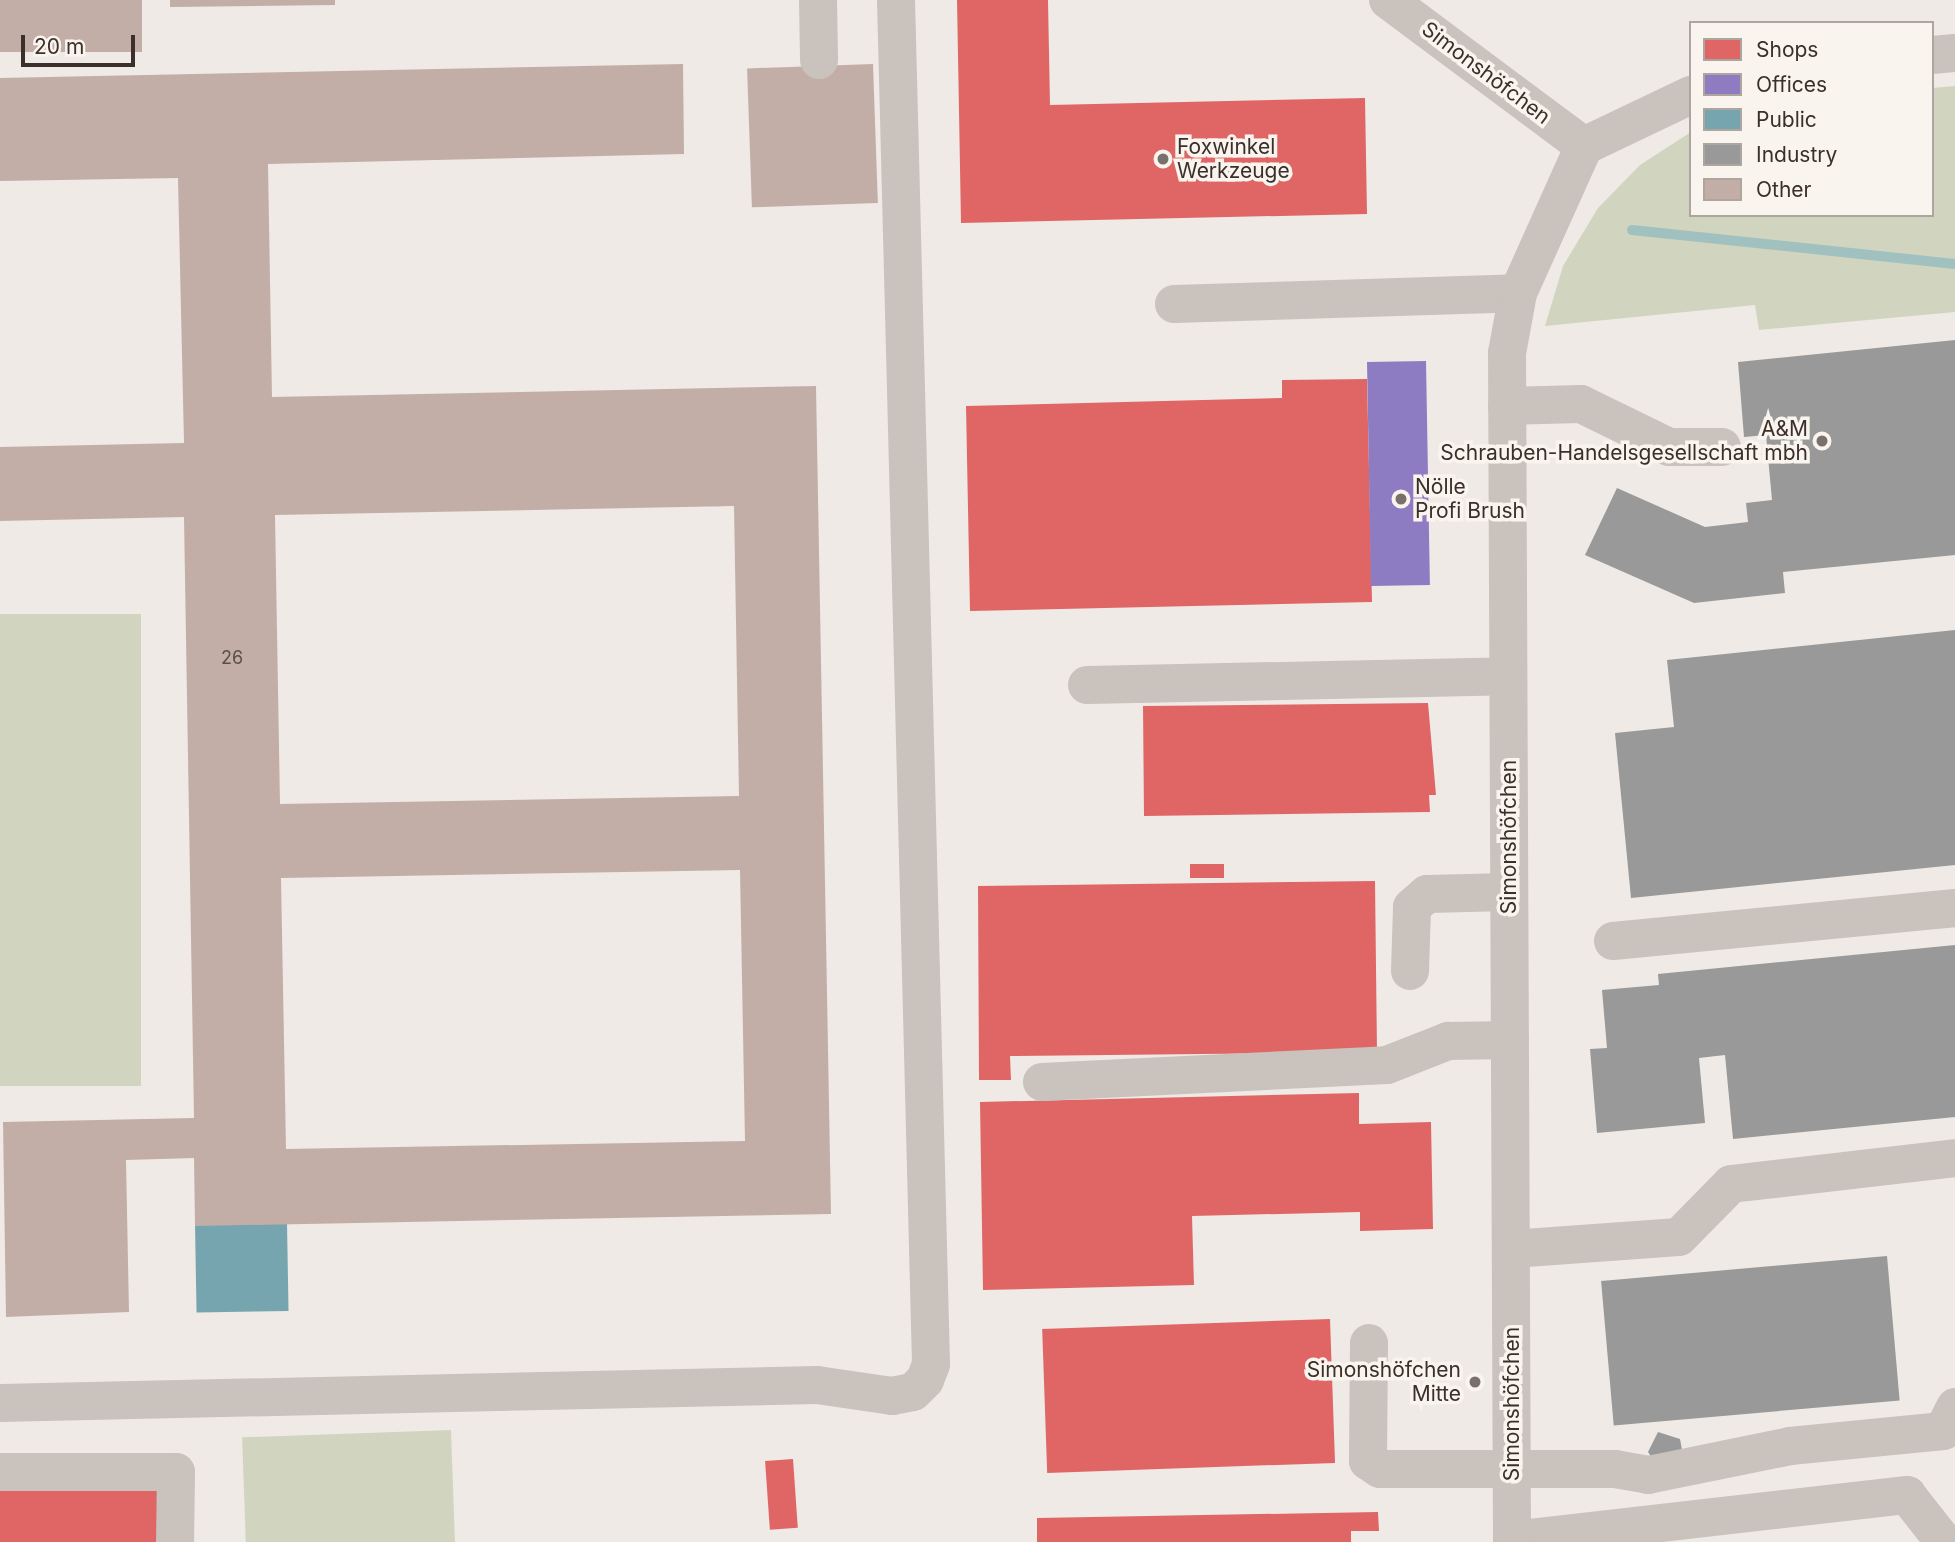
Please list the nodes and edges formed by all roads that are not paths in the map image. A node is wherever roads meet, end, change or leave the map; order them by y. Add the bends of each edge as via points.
1 (818, 0) edge
2 (896, 0) edge
3 (1388, 0) edge
4 (1955, 53) edge
5 (1934, 55) edge
6 (819, 60) dead end
7 (1689, 96) edge
8 (1584, 146) junction
9 (1518, 293) junction
10 (1174, 304) dead end
11 (1507, 406) junction
12 (1722, 447) dead end
13 (1508, 676) junction
14 (1087, 685) dead end
15 (1509, 892) junction
16 (1955, 908) edge
17 (1613, 941) dead end
18 (1410, 971) dead end
19 (1510, 1040) junction
20 (1042, 1082) dead end
21 (1955, 1158) edge
22 (1512, 1249) junction
23 (1369, 1343) dead end
24 (0, 1403) edge
25 (1955, 1407) edge
26 (1512, 1467) junction
27 (0, 1472) edge
28 (1712, 1528) edge
29 (1512, 1541) edge
30 (176, 1542) edge
31 (1944, 1542) edge

1 - 6 street
2 - 24 street via 931,1364 925,1380 913,1392 892,1396 817,1385
3 - 8 street, Simonshöfchen
4 - 5 street
7 - 8 street
8 - 9 street, Simonshöfchen
9 - 10 street
9 - 11 street, Simonshöfchen via 1507,353
11 - 12 street via 1581,404 1670,447
11 - 13 street, Simonshöfchen
13 - 14 street
13 - 15 street, Simonshöfchen
15 - 18 street via 1427,894 1412,907
15 - 19 street, Simonshöfchen
16 - 17 street
19 - 20 street via 1448,1041 1387,1065
19 - 22 street, Simonshöfchen
21 - 22 street via 1731,1184 1679,1237
22 - 26 street, Simonshöfchen
23 - 26 street via 1368,1461 1380,1469
25 - 26 street via 1943,1431 1790,1446 1748,1460 1648,1475
26 - 29 street, Simonshöfchen
27 - 30 street via 176,1472
28 - 29 street
28 - 31 street via 1907,1495

